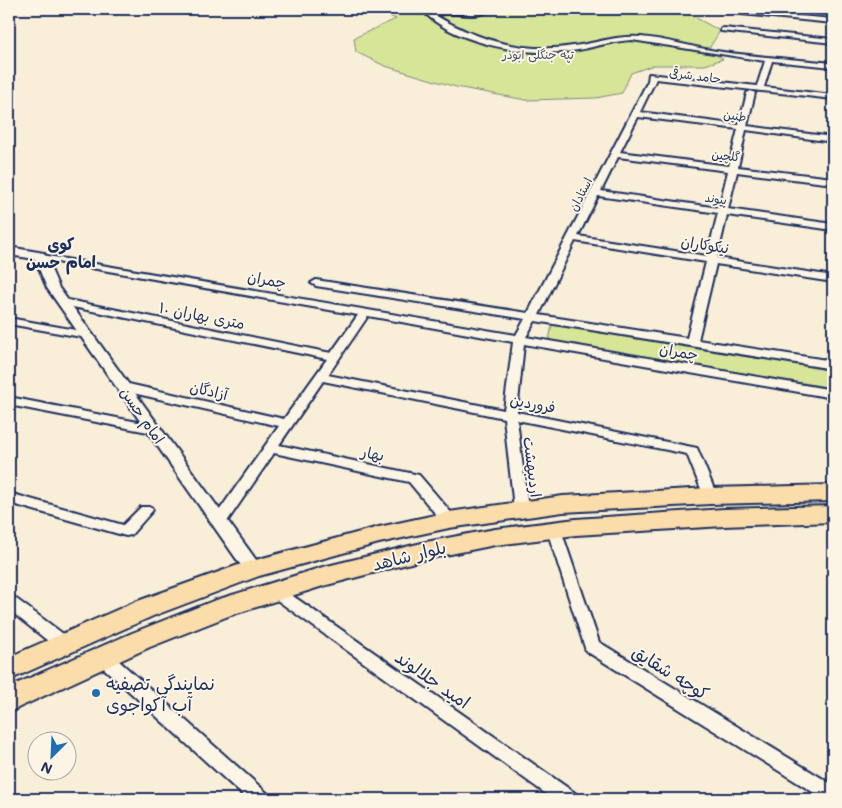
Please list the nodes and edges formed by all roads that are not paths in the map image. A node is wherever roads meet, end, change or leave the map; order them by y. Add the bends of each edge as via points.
1 (489, 9) edge
2 (744, 13) dead end
3 (833, 21) edge
4 (723, 30) dead end
5 (833, 41) edge
6 (769, 58) junction
7 (833, 65) edge
8 (652, 81) joint
9 (756, 91) junction
10 (833, 97) edge
11 (833, 103) edge
12 (635, 114) junction
13 (743, 127) junction
14 (833, 139) edge
15 (615, 154) junction
16 (733, 169) junction
17 (833, 181) edge
18 (595, 193) junction
19 (723, 212) junction
20 (833, 227) edge
21 (572, 238) junction
22 (9, 251) edge
23 (40, 256) junction
24 (712, 260) junction
25 (833, 279) edge
26 (316, 283) dead end
27 (63, 302) junction
28 (365, 313) junction
29 (532, 317) junction
30 (9, 321) edge
31 (87, 336) junction
32 (519, 340) junction
33 (692, 342) junction
34 (334, 357) junction
35 (833, 365) edge
36 (320, 377) junction
37 (124, 387) junction
38 (833, 394) edge
39 (9, 401) edge
40 (510, 415) junction
41 (287, 424) junction
42 (153, 429) junction
43 (271, 448) junction
44 (833, 493) edge
45 (710, 496) junction
46 (9, 498) edge
47 (522, 508) junction
48 (146, 510) dead end
49 (833, 514) edge
50 (449, 520) junction
51 (219, 522) junction
52 (554, 530) junction
53 (253, 569) junction
54 (275, 591) junction
55 (9, 602) edge
56 (64, 644) junction
57 (103, 656) junction
58 (9, 669) edge
59 (9, 700) edge
60 (833, 795) edge
61 (260, 799) edge
62 (568, 799) edge

1 - 6 street via 472,14 440,12 430,15 484,41 526,49 569,49 626,38
2 - 3 street
4 - 5 street
6 - 7 street
6 - 9 street
8 - 9 street, حامد شرقی
8 - 12 street, استادان
9 - 10 street, حامد شرقی
9 - 11 street, حامد شرقی
9 - 13 street
12 - 13 street, طنین
12 - 15 street, استادان
13 - 14 street, طنین
13 - 16 street
15 - 16 street, گلچین
15 - 18 street, استادان
16 - 17 street, گلچین
16 - 19 street
18 - 19 street, پیوند
18 - 21 street, استادان
19 - 20 street, پیوند
19 - 24 street
21 - 24 street, نیکوکاران
21 - 29 street, استادان
22 - 23 street, چمران
23 - 27 street, امام حسن via 53,288
23 - 28 street, چمران
24 - 25 street, نیکوکاران
24 - 33 street
26 - 29 street, چمران
27 - 31 street, امام حسن
27 - 34 street, ۱۰ متری بهاران
28 - 32 street, چمران
28 - 34 street
29 - 32 street
29 - 33 street, چمران
30 - 31 street
31 - 37 street, امام حسن
32 - 38 street, چمران
32 - 40 street, اردیبهشت
33 - 35 street, چمران
34 - 36 street
36 - 40 street, فروردین
36 - 41 street
37 - 41 street, آزادگان
37 - 42 street, امام حسن
39 - 42 street
40 - 45 street, فروردین via 692,451
40 - 47 street, اردیبهشت
41 - 43 street
42 - 51 street, امام حسن
43 - 50 street, بهار via 414,478
43 - 51 street
44 - 45 main road, بلوار شاهد
45 - 47 main road, بلوار شاهد
46 - 48 street via 126,531
47 - 50 main road, بلوار شاهد
49 - 52 main road, بلوار شاهد via 705,518
50 - 53 main road, بلوار شاهد
51 - 53 street, امام حسن
52 - 54 main road, بلوار شاهد via 446,546
52 - 60 street, کوچه شقایق via 592,646
53 - 56 main road, بلوار شاهد via 144,609
54 - 57 main road, بلوار شاهد via 219,609
54 - 62 street, امید جلالوند
55 - 56 street
56 - 58 main road, بلوار شاهد
57 - 59 main road, بلوار شاهد
57 - 61 street

